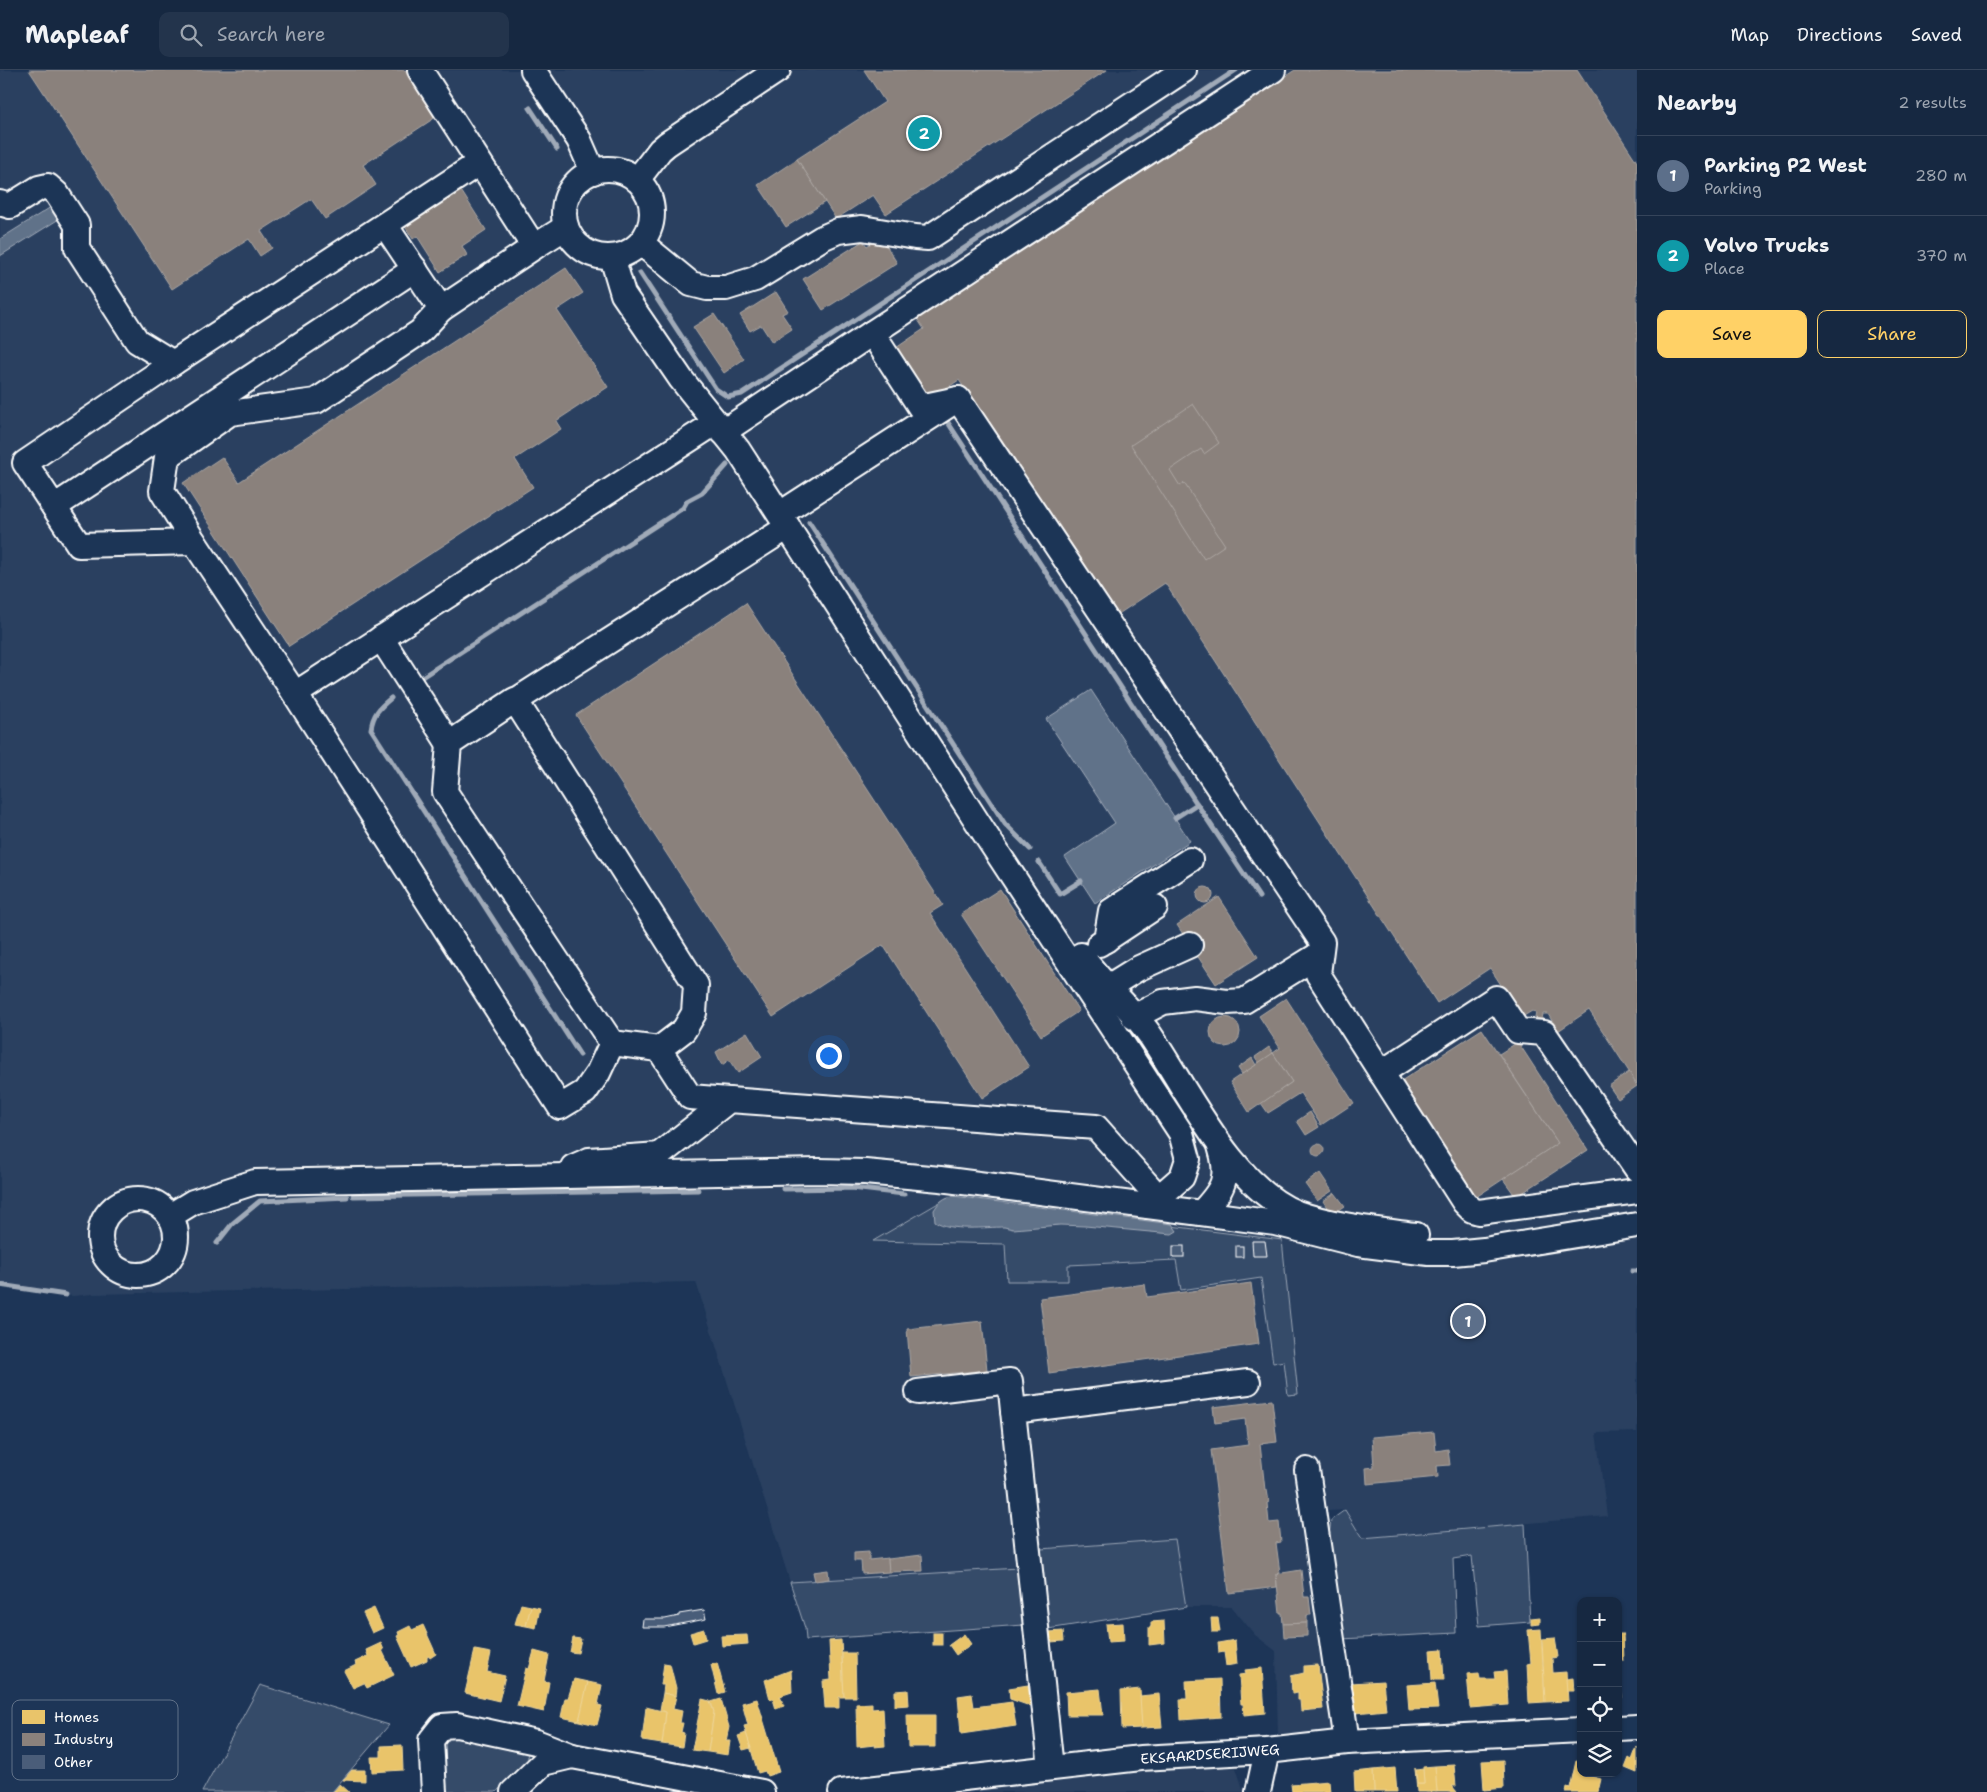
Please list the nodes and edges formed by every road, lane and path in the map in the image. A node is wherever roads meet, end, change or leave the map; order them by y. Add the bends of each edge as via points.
1 (420, 70) edge
2 (534, 70) edge
3 (778, 70) edge
4 (1184, 70) edge
5 (1273, 70) edge
6 (480, 163) junction
7 (594, 172) junction
8 (637, 180) junction
9 (0, 203) edge
10 (385, 225) junction
11 (566, 226) junction
12 (641, 243) junction
13 (534, 247) junction
14 (612, 257) junction
15 (415, 269) junction
16 (442, 309) junction
17 (872, 332) junction
18 (173, 363) junction
19 (958, 399) junction
20 (719, 428) junction
21 (54, 508) junction
22 (784, 520) junction
23 (194, 542) junction
24 (381, 638) junction
25 (295, 694) junction
26 (515, 701) junction
27 (448, 744) junction
28 (989, 840) junction
29 (1190, 860) dead end
30 (1155, 907) dead end
31 (1106, 940) junction
32 (1190, 945) dead end
33 (1320, 954) junction
34 (1081, 956) junction
35 (1108, 988) junction
36 (1134, 1017) junction
37 (612, 1044) junction
38 (659, 1049) junction
39 (1381, 1073) junction
40 (729, 1100) junction
41 (1218, 1141) junction
42 (1637, 1170) edge
43 (556, 1176) junction
44 (1637, 1191) edge
45 (1159, 1204) junction
46 (1201, 1213) junction
47 (170, 1216) dead end
48 (1637, 1225) edge
49 (1597, 1232) junction
50 (1637, 1236) edge
51 (1484, 1250) junction
52 (1248, 1382) dead end
53 (918, 1392) dead end
54 (1013, 1411) junction
55 (1307, 1470) dead end
56 (1637, 1727) edge
57 (1622, 1728) edge
58 (1577, 1730) edge
59 (1347, 1742) junction
60 (1267, 1751) junction
61 (572, 1756) junction
62 (1051, 1768) junction
63 (693, 1786) edge
64 (434, 1792) edge
65 (513, 1792) edge
66 (762, 1792) edge
67 (841, 1792) edge
68 (1258, 1792) edge

1 - 6 street
2 - 7 street via 579,140
3 - 8 street via 667,144
4 - 12 street via 928,238 862,228 838,231 755,280 726,288 691,284
5 - 17 street
6 - 10 street
6 - 13 street
7 - 8 street via 616,170
7 - 11 street via 572,188 564,213
8 - 12 street via 646,191 652,218 649,232
9 - 18 street via 10,206 39,188 48,186 53,190 77,225 77,248 137,341
10 - 15 street
10 - 18 street
11 - 13 street
11 - 14 street via 573,240 584,250
12 - 14 street
13 - 16 street
14 - 20 street via 623,294 680,379
15 - 16 street
15 - 21 street
16 - 23 street via 420,332 316,401 230,413 167,457 162,491
17 - 19 street via 920,407
17 - 20 street
18 - 21 street via 25,463
19 - 22 street
19 - 33 street via 1322,942
20 - 22 street via 738,450
20 - 24 street
21 - 23 street via 79,545
22 - 26 street
22 - 28 street
23 - 25 street
24 - 25 street
24 - 27 street
25 - 37 street via 560,1107 585,1092
26 - 27 street
26 - 38 street via 696,985 694,1013 684,1030
27 - 37 street via 445,792
28 - 34 street via 1010,856
28 - 45 street via 1181,1133 1188,1159 1182,1177
29 - 31 street via 1112,911
30 - 31 street
31 - 34 street
32 - 35 street via 1137,969
33 - 36 street via 1244,1001 1195,998 1163,1002
33 - 39 street via 1318,974
34 - 35 street
35 - 36 street
36 - 41 street via 1148,1033
37 - 38 street
38 - 40 street via 690,1097
39 - 42 street via 1496,998 1518,1031 1544,1032
39 - 44 street via 1472,1210 1479,1212
40 - 43 street via 659,1155 589,1160
40 - 45 street via 1096,1127
41 - 46 street via 1226,1172 1221,1189
41 - 51 street via 1256,1187 1296,1212 1322,1220 1446,1239
43 - 45 street via 865,1172
43 - 47 street via 255,1182 193,1202
45 - 46 street
46 - 51 street via 1275,1223 1367,1245 1429,1253
48 - 49 street
49 - 50 street
49 - 51 street
52 - 54 street
53 - 54 street via 1010,1381
54 - 62 street
55 - 59 street
56 - 57 street
58 - 59 street, EKSAARDSERIJWEG
59 - 60 street, EKSAARDSERIJWEG
60 - 62 street, EKSAARDSERIJWEG via 1141,1758
60 - 68 street
61 - 63 street
61 - 64 street via 536,1742 457,1725 442,1726 431,1740
61 - 65 street via 543,1763
62 - 67 street, EKSAARDSERIJWEG
63 - 66 street

